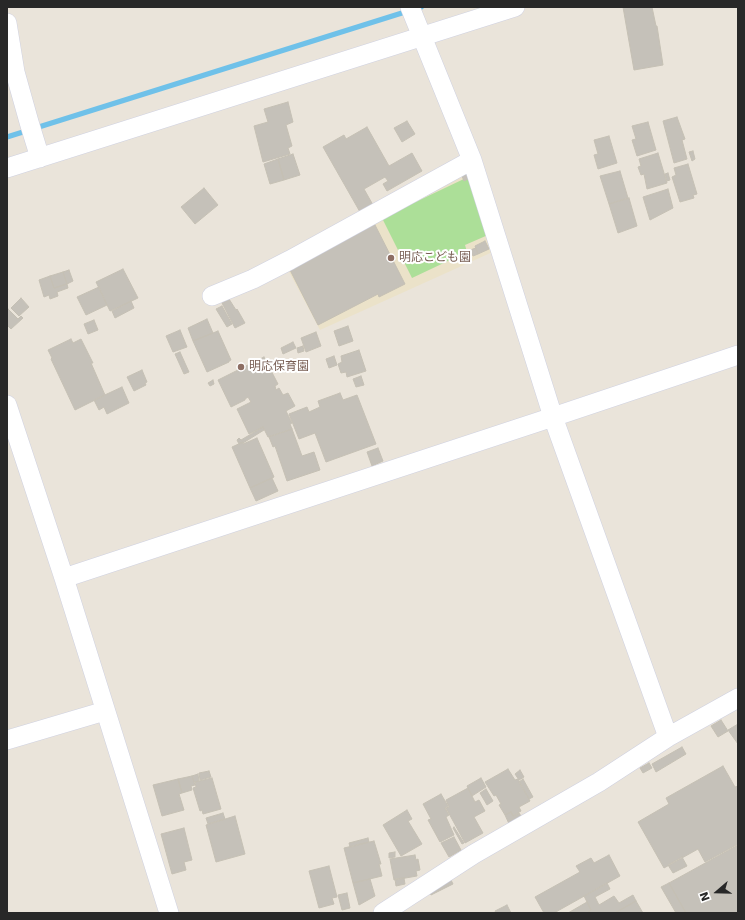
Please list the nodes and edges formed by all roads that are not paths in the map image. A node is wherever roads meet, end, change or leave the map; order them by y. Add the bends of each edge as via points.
1 (516, 7) edge
2 (412, 11) edge
3 (7, 23) edge
4 (422, 36) junction
5 (40, 158) junction
6 (472, 160) junction
7 (7, 168) edge
8 (212, 296) dead end
9 (738, 355) edge
10 (7, 405) edge
11 (553, 417) junction
12 (64, 578) junction
13 (738, 698) edge
14 (105, 711) junction
15 (668, 737) junction
16 (7, 740) edge
17 (169, 913) edge
18 (383, 913) edge

1 - 4 street
2 - 4 street
3 - 5 street via 15,72
4 - 5 street
4 - 6 street
5 - 7 street
6 - 8 street via 290,260
6 - 11 street
9 - 11 street
10 - 12 street
11 - 12 street
11 - 15 street
12 - 14 street
13 - 15 street
14 - 16 street
14 - 17 street
15 - 18 street via 599,782 474,854

